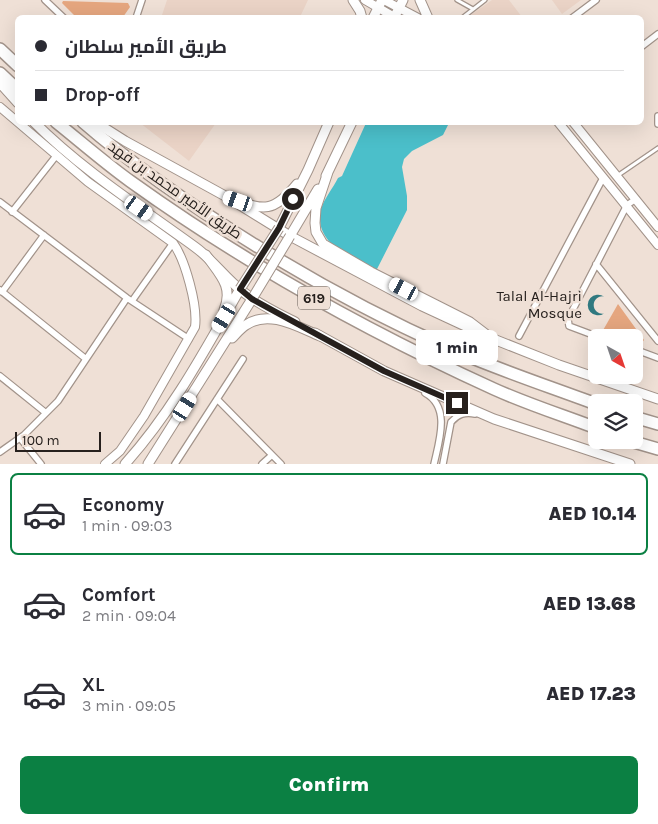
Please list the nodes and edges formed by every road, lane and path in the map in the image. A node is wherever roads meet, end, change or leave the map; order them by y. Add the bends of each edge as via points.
1 (45, 0) edge
2 (142, 0) edge
3 (353, 0) edge
4 (365, 0) edge
5 (420, 0) edge
6 (457, 0) edge
7 (484, 0) edge
8 (596, 0) edge
9 (381, 2) edge
10 (401, 4) edge
11 (473, 9) junction
12 (61, 15) edge
13 (137, 15) edge
14 (361, 15) edge
15 (374, 15) edge
16 (393, 15) edge
17 (414, 15) edge
18 (427, 15) edge
19 (466, 15) edge
20 (576, 15) edge
21 (658, 34) edge
22 (644, 45) edge
23 (0, 49) edge
24 (15, 63) edge
25 (0, 73) edge
26 (0, 83) edge
27 (15, 87) edge
28 (15, 100) edge
29 (0, 107) edge
30 (658, 116) edge
31 (15, 120) edge
32 (658, 124) edge
33 (21, 125) edge
34 (37, 125) edge
35 (60, 125) edge
36 (87, 125) edge
37 (100, 125) edge
38 (328, 125) edge
39 (351, 125) edge
40 (560, 125) edge
41 (575, 125) edge
42 (658, 148) edge
43 (56, 156) junction
44 (308, 170) junction
45 (328, 172) junction
46 (617, 176) junction
47 (603, 178) junction
48 (227, 197) junction
49 (636, 199) junction
50 (0, 202) edge
51 (627, 205) junction
52 (12, 212) junction
53 (658, 227) edge
54 (279, 228) junction
55 (44, 235) junction
56 (290, 236) junction
57 (173, 242) junction
58 (658, 245) edge
59 (206, 255) junction
60 (596, 264) junction
61 (240, 289) junction
62 (1, 291) edge
63 (129, 299) junction
64 (252, 299) junction
65 (588, 333) edge
66 (320, 336) junction
67 (519, 336) dead end
68 (491, 338) junction
69 (189, 339) junction
70 (658, 341) edge
71 (207, 346) junction
72 (643, 352) edge
73 (658, 357) edge
74 (86, 358) junction
75 (243, 359) dead end
76 (213, 362) junction
77 (384, 371) junction
78 (0, 376) edge
79 (217, 399) junction
80 (658, 399) edge
81 (588, 401) edge
82 (46, 413) junction
83 (494, 418) junction
84 (643, 420) edge
85 (658, 424) edge
86 (588, 425) edge
87 (20, 438) junction
88 (643, 445) edge
89 (643, 448) edge
90 (658, 450) edge
91 (0, 452) edge
92 (272, 455) junction
93 (658, 456) edge
94 (610, 461) edge
95 (41, 464) edge
96 (105, 464) edge
97 (125, 464) edge
98 (149, 464) edge
99 (175, 464) edge
100 (262, 464) edge
101 (281, 464) edge
102 (434, 464) edge
103 (443, 464) edge
104 (630, 464) edge

1 - 12 street
2 - 13 street
3 - 14 main road
4 - 9 street
5 - 18 main road
6 - 11 lane
7 - 11 lane
8 - 20 street
9 - 10 street
9 - 15 main road
9 - 16 street
10 - 17 street
11 - 19 lane
21 - 22 street
23 - 24 highway
25 - 27 highway
26 - 28 main road
29 - 31 street
30 - 32 street
33 - 43 street
34 - 59 main road via 76,160
35 - 86 highway, طريق الأمير محمد بن فهد / 619 via 137,186 298,290 496,389
36 - 81 highway, طريق الأمير محمد بن فهد / 619 via 204,214 314,281 452,349
37 - 48 main road
38 - 44 main road
39 - 45 main road
40 - 47 street
41 - 46 street
42 - 46 lane
43 - 52 street
43 - 57 street
44 - 48 main road via 276,205 259,207
44 - 54 main road
45 - 56 main road
45 - 68 main road via 314,223 324,244 371,272 470,322
46 - 49 street
47 - 51 street
47 - 67 street
48 - 54 main road
49 - 51 street
49 - 53 street
50 - 52 street
51 - 58 street
51 - 60 street
52 - 55 street
54 - 56 main road
54 - 61 main road, bridge
55 - 62 street
55 - 63 street
56 - 64 main road, bridge
56 - 68 main road via 422,306
57 - 63 street
57 - 69 street via 185,265 195,315 195,327
59 - 61 main road
59 - 71 main road via 226,283 228,293
60 - 65 street via 568,319 568,326
60 - 70 street
61 - 64 main road
61 - 71 main road
62 - 74 street
63 - 69 street
63 - 74 street
64 - 66 main road
64 - 76 main road
66 - 76 main road via 277,318 257,320 232,337
66 - 77 main road
68 - 80 main road
69 - 96 street via 144,416 120,451
71 - 97 main road via 167,412
72 - 73 street
74 - 82 street via 58,401
75 - 79 street
76 - 98 main road
77 - 83 main road
77 - 102 street via 433,397 439,407 441,433
78 - 82 street
79 - 92 street
79 - 99 street
82 - 87 street
83 - 94 main road
83 - 103 street via 467,412 455,417 451,422
84 - 85 highway
87 - 91 street
87 - 95 street
88 - 90 highway
89 - 93 highway
92 - 100 street
92 - 101 street
94 - 104 main road

